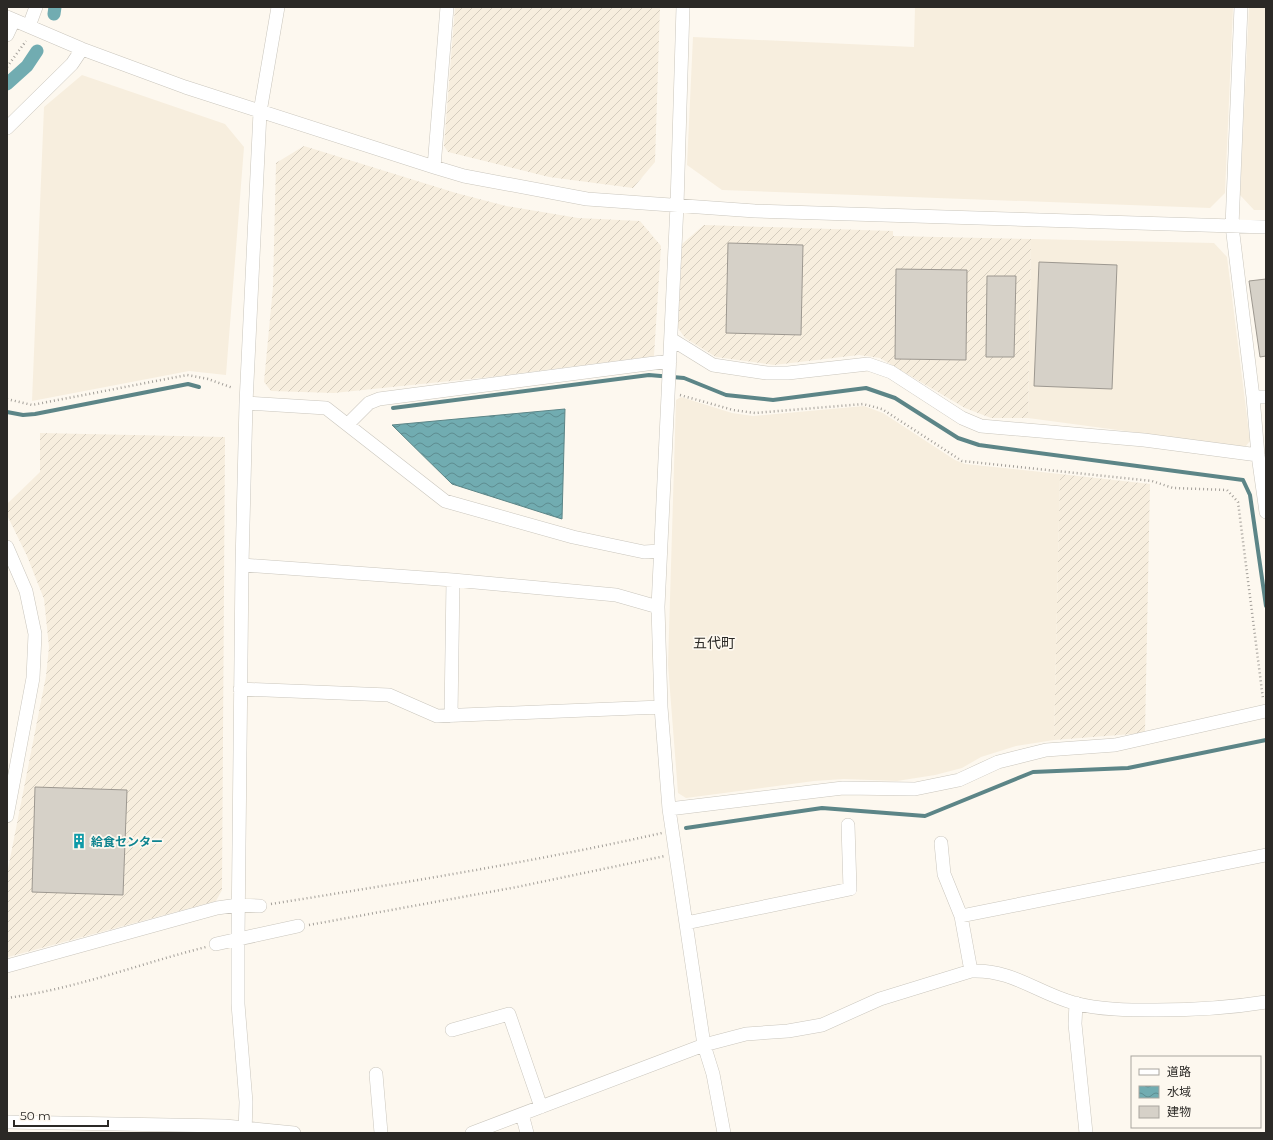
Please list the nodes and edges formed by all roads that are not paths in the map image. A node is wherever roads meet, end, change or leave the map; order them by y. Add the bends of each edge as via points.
1 (36, 7) edge
2 (278, 7) edge
3 (447, 7) edge
4 (683, 7) edge
5 (1241, 7) edge
6 (10, 19) edge
7 (29, 26) junction
8 (7, 35) edge
9 (82, 49) junction
10 (260, 112) junction
11 (7, 128) edge
12 (434, 167) junction
13 (677, 205) junction
14 (1232, 226) junction
15 (1266, 227) edge
16 (671, 339) junction
17 (670, 361) junction
18 (1253, 397) junction
19 (1266, 398) edge
20 (246, 404) junction
21 (348, 424) junction
22 (1258, 455) junction
23 (1266, 512) edge
24 (7, 547) edge
25 (660, 551) junction
26 (242, 564) junction
27 (454, 580) junction
28 (658, 607) junction
29 (240, 689) junction
30 (661, 707) junction
31 (1265, 707) edge
32 (451, 716) junction
33 (669, 809) junction
34 (7, 816) edge
35 (848, 825) dead end
36 (941, 844) dead end
37 (1266, 855) edge
38 (238, 905) junction
39 (260, 906) road end
40 (961, 916) junction
41 (686, 923) junction
42 (298, 926) road end
43 (238, 938) junction
44 (216, 944) road end
45 (7, 966) edge
46 (971, 970) junction
47 (1266, 1002) edge
48 (1076, 1003) junction
49 (452, 1030) dead end
50 (704, 1045) junction
51 (376, 1074) dead end
52 (541, 1107) junction
53 (522, 1114) junction
54 (7, 1122) edge
55 (245, 1130) edge
56 (294, 1133) edge
57 (381, 1133) edge
58 (472, 1133) edge
59 (527, 1133) edge
60 (724, 1133) edge
61 (1086, 1133) edge

1 - 7 street
2 - 10 street
3 - 12 street
4 - 13 street
5 - 14 street
6 - 7 street
6 - 8 street
7 - 9 street
9 - 10 street
9 - 11 street via 72,64
10 - 12 street
10 - 20 street
12 - 13 street via 464,176 587,199
13 - 14 street via 755,211
13 - 16 street
14 - 15 street
14 - 18 street
16 - 17 street
16 - 22 street via 713,365 767,373 868,364 891,372 962,418 981,426 1144,440
17 - 21 street via 378,399 369,403
17 - 25 street
18 - 19 street
18 - 22 street
20 - 21 street via 322,406
20 - 26 street
21 - 25 street via 445,501 573,537 644,552
22 - 23 street
24 - 34 street via 26,591 36,634 33,678
25 - 28 street
26 - 27 street
26 - 29 street
27 - 28 street via 616,595
27 - 32 street
28 - 30 street
29 - 32 street via 389,695 437,716
29 - 38 street
30 - 32 street
30 - 33 street
31 - 33 street via 1115,745 1046,750 998,762 959,780 915,789 843,788
33 - 41 street
35 - 41 street via 850,889
36 - 40 street via 944,874
37 - 40 street
38 - 39 street
38 - 43 street
38 - 45 street via 217,908
40 - 46 street
41 - 50 street
42 - 43 street
43 - 44 street
43 - 55 street via 238,1004 246,1102
46 - 48 street via 1008,975 1056,997
46 - 50 street via 880,999 822,1025 746,1034
47 - 48 street via 1195,1010 1129,1010
48 - 61 street via 1075,1024
49 - 52 street via 509,1014
50 - 52 street
50 - 60 street via 713,1074
51 - 57 street
52 - 53 street
53 - 58 street
53 - 59 street
54 - 55 street
55 - 56 street

